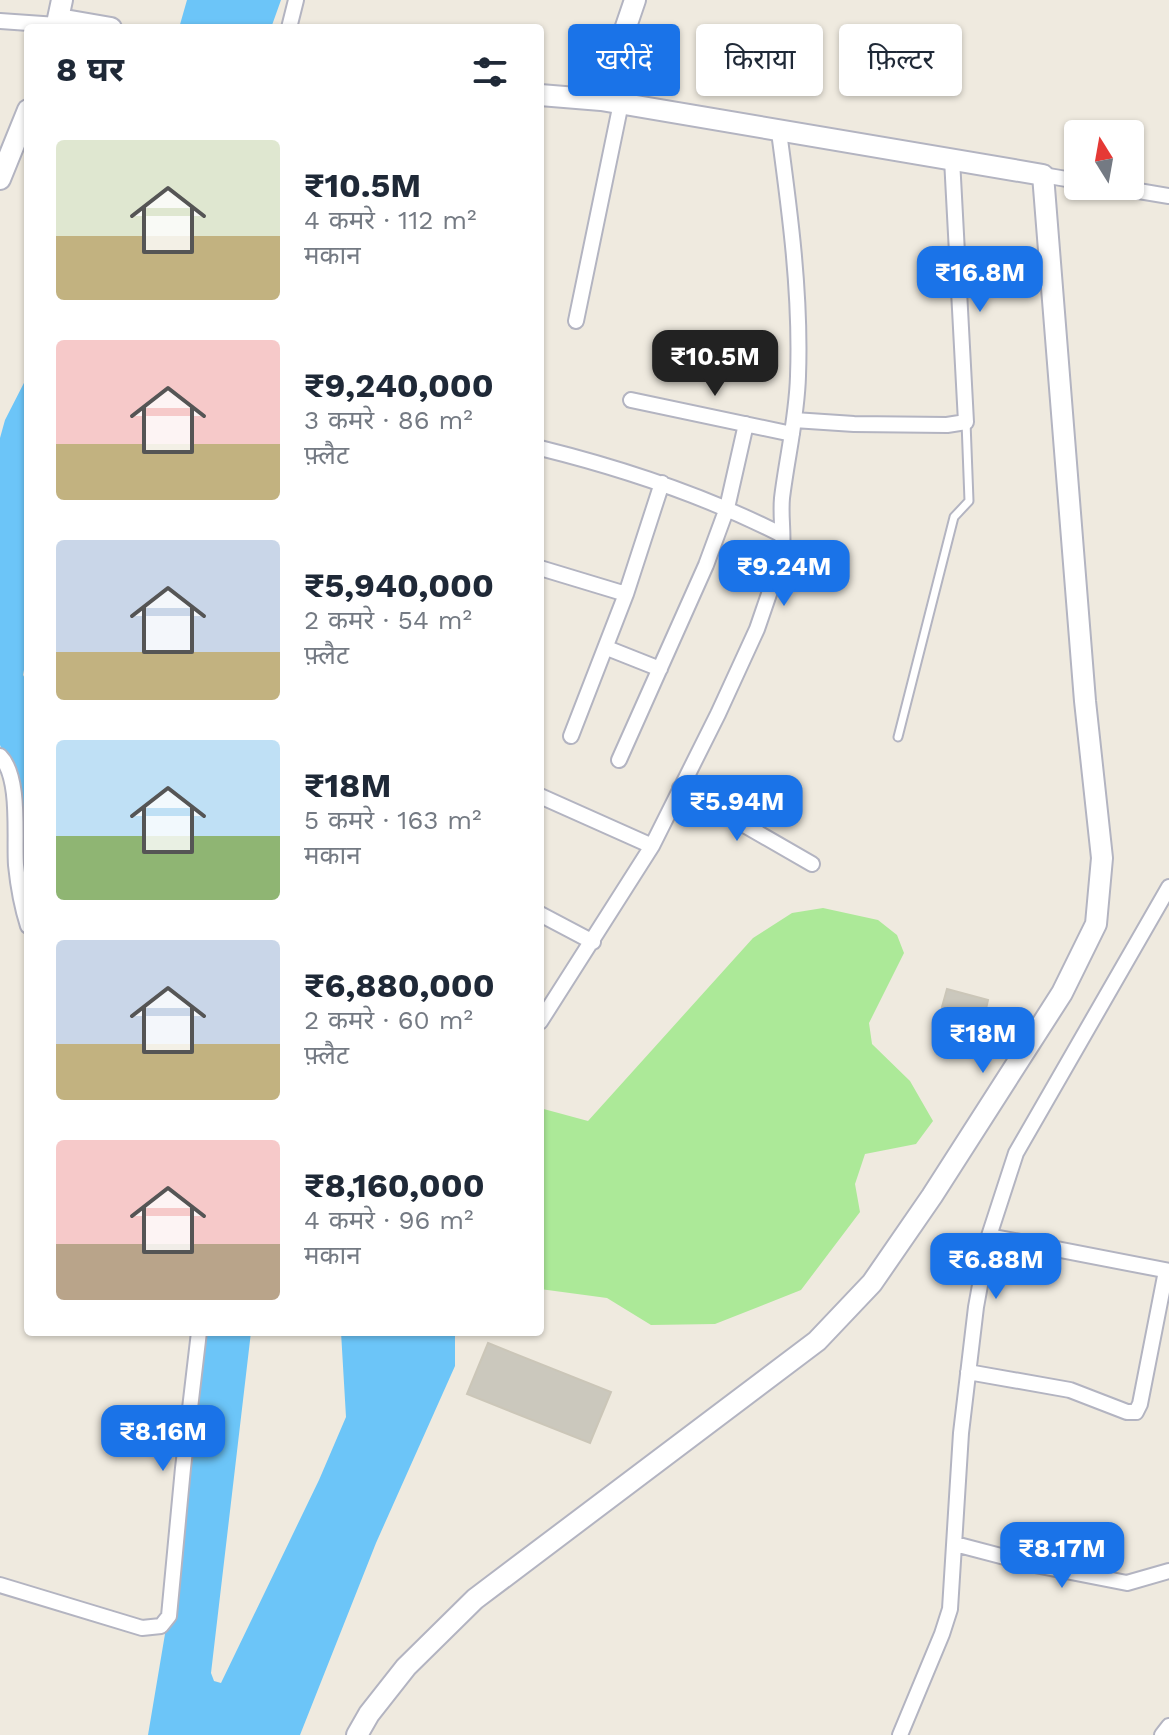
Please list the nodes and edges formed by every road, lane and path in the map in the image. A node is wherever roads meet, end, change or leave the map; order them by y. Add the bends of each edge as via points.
1 (296, 0) edge
2 (635, 0) edge
3 (59, 18) edge
4 (0, 21) edge
5 (90, 24) edge
6 (290, 24) edge
7 (544, 95) edge
8 (611, 101) junction
9 (24, 120) edge
10 (779, 132) junction
11 (952, 159) junction
12 (1043, 175) junction
13 (0, 179) edge
14 (1064, 179) edge
15 (1144, 192) edge
16 (1169, 196) edge
17 (576, 321) dead end
18 (631, 400) dead end
19 (966, 422) junction
20 (746, 424) junction
21 (793, 427) junction
22 (544, 449) edge
23 (662, 483) junction
24 (727, 508) junction
25 (782, 535) junction
26 (544, 569) edge
27 (626, 594) junction
28 (607, 648) junction
29 (660, 669) junction
30 (571, 736) dead end
31 (898, 737) dead end
32 (0, 756) edge
33 (619, 760) dead end
34 (680, 788) junction
35 (544, 798) edge
36 (652, 846) junction
37 (812, 864) dead end
38 (1169, 887) edge
39 (24, 907) edge
40 (544, 916) edge
41 (593, 942) junction
42 (544, 1016) edge
43 (989, 1236) junction
44 (1168, 1271) edge
45 (199, 1336) edge
46 (968, 1372) junction
47 (955, 1544) junction
48 (1169, 1571) edge
49 (0, 1585) edge
50 (1169, 1726) edge
51 (357, 1735) edge
52 (900, 1735) edge
53 (1162, 1735) edge

1 - 6 street
2 - 8 street
3 - 4 street
3 - 5 street
7 - 8 street
8 - 10 street
8 - 17 street
9 - 13 street
10 - 11 street
10 - 21 street via 799,317
11 - 12 street
11 - 19 street
12 - 14 street
12 - 51 street via 1102,858 1096,924 1054,1006 872,1283 817,1341 475,1599 406,1667
15 - 16 street
18 - 20 street
19 - 21 street
19 - 31 lane via 969,501 954,517
20 - 21 street
20 - 24 street
21 - 25 street
22 - 23 street
23 - 24 street
23 - 27 street
24 - 25 street
24 - 29 street
25 - 34 street via 781,559 757,629
26 - 27 street
27 - 28 street
28 - 29 street
28 - 30 street
29 - 33 street
32 - 39 street via 11,779 16,868
34 - 36 street
34 - 37 street
35 - 36 street
36 - 41 street
38 - 43 street via 1016,1153
40 - 41 street
41 - 42 street
43 - 44 street
43 - 46 street
44 - 46 street via 1136,1412 1070,1390
45 - 49 street via 169,1616 161,1626 142,1628
46 - 47 street
47 - 48 street via 1127,1583
47 - 52 street via 950,1609
50 - 53 street

